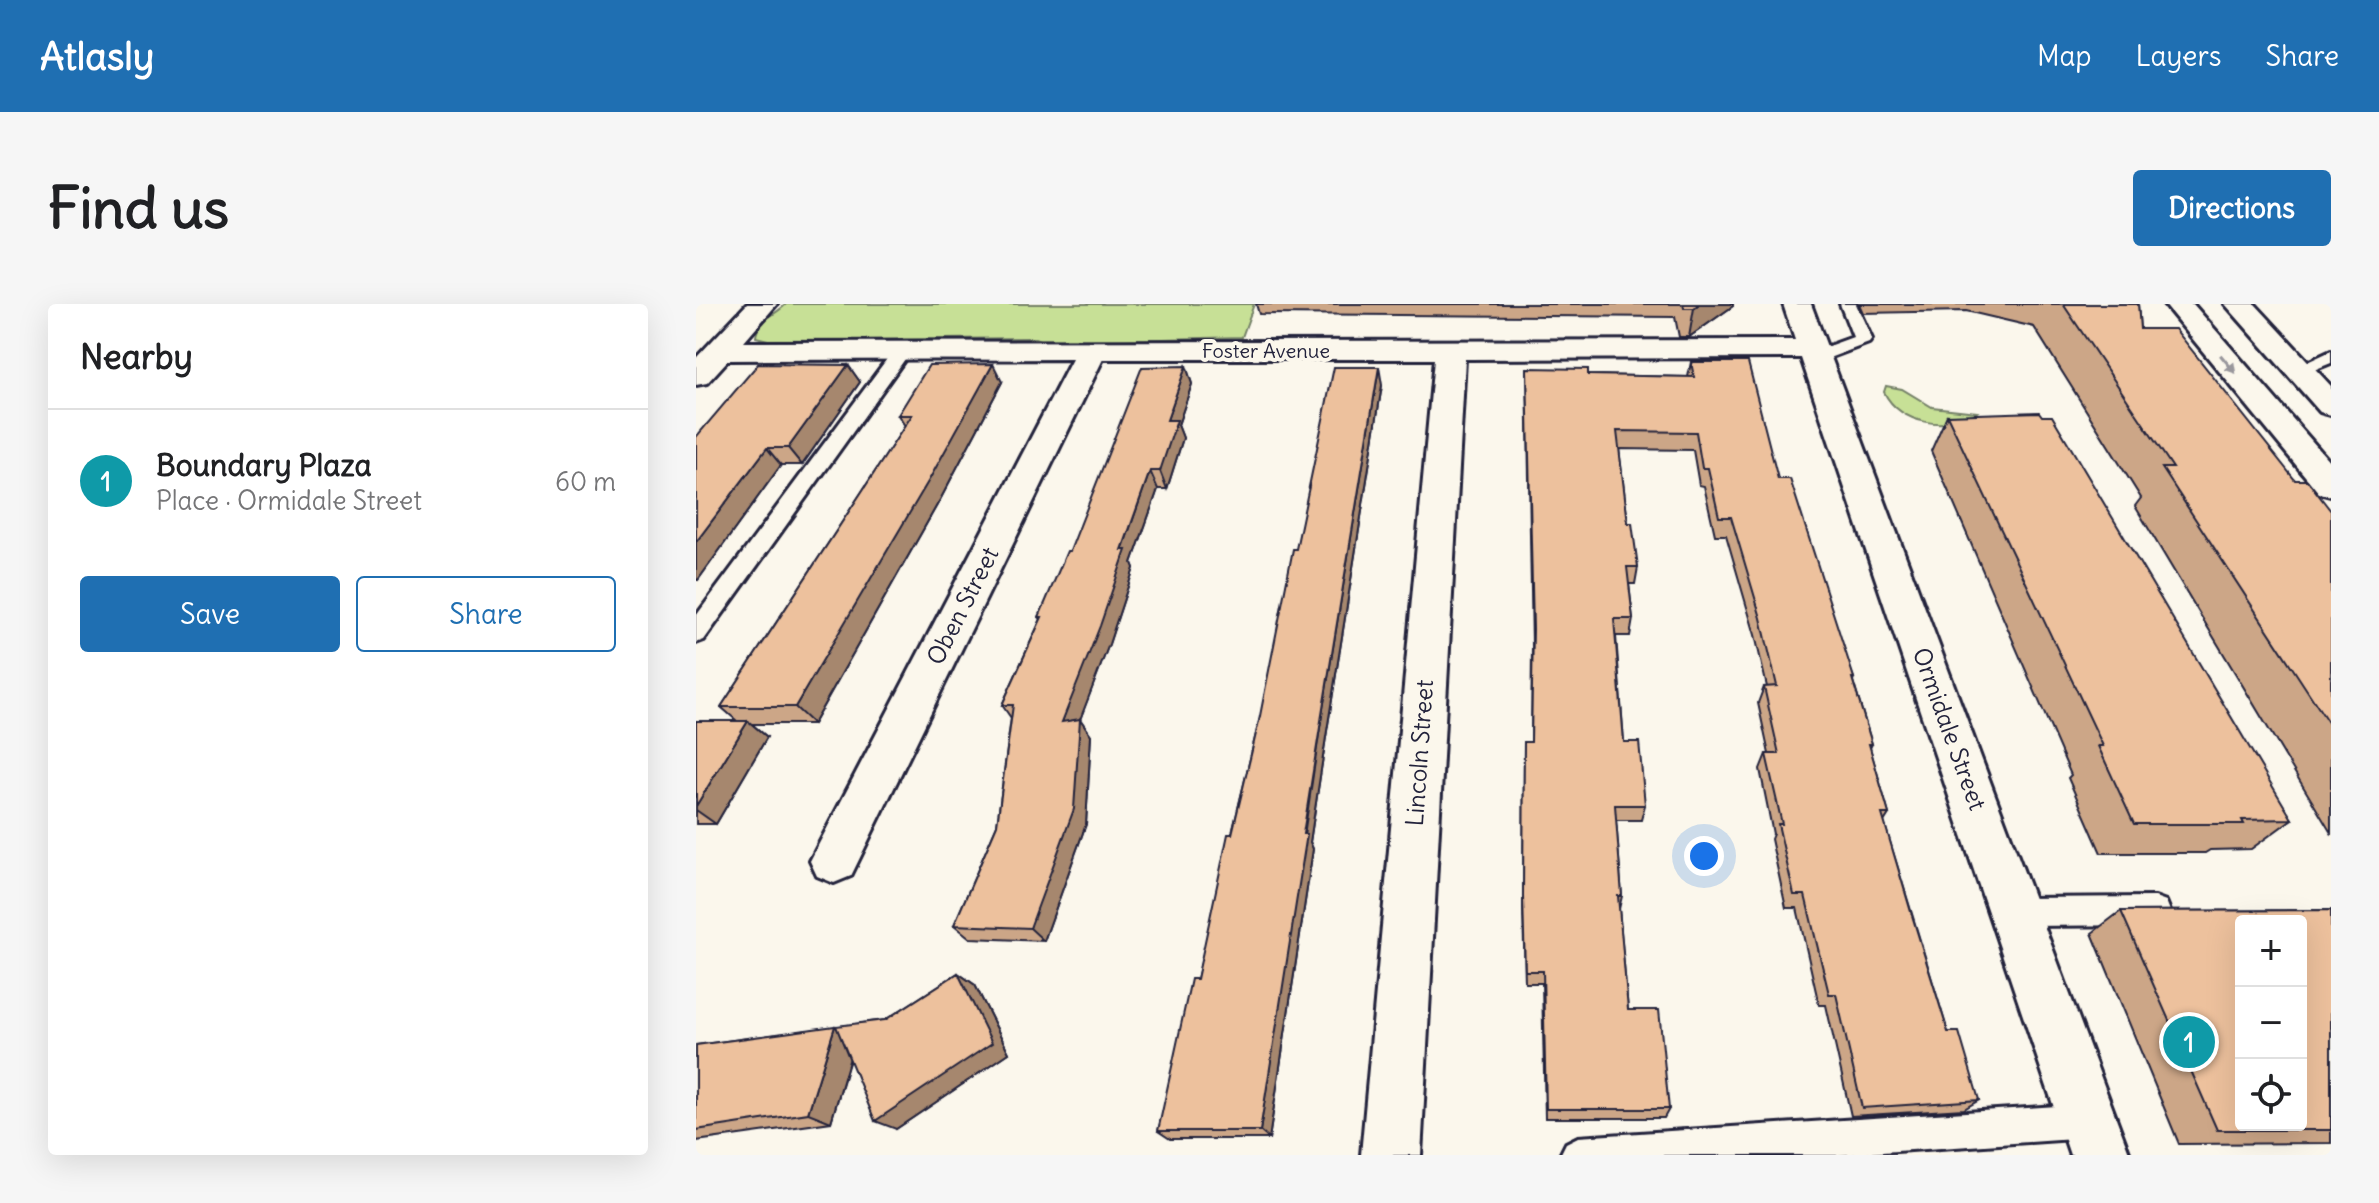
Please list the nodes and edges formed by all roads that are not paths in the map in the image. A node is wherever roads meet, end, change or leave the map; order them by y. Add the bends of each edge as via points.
1 (763, 304) edge
2 (1797, 304) edge
3 (1848, 304) edge
4 (2178, 304) edge
5 (2239, 304) edge
6 (720, 351) junction
7 (1092, 351) junction
8 (1450, 351) junction
9 (901, 352) junction
10 (1814, 353) junction
11 (2331, 356) edge
12 (2299, 370) junction
13 (696, 376) edge
14 (2331, 405) edge
15 (2331, 485) edge
16 (696, 634) edge
17 (834, 861) dead end
18 (2179, 911) edge
19 (2015, 912) junction
20 (2094, 1138) edge
21 (1391, 1155) edge
22 (1578, 1155) edge

1 - 6 street
2 - 10 street, Ormidale Street
3 - 10 lane via 1863,339
4 -> 15 street
5 - 12 street
6 - 9 street, Foster Avenue
6 - 13 street
7 - 8 street, Foster Avenue
7 - 9 street, Foster Avenue
7 - 17 street, Oben Street
8 - 10 street, Foster Avenue
8 - 21 street, Lincoln Street
9 - 16 lane
10 - 19 street, Ormidale Street
11 - 12 lane
12 - 14 street
18 - 19 lane
19 - 20 street, Ormidale Street
20 - 22 lane

